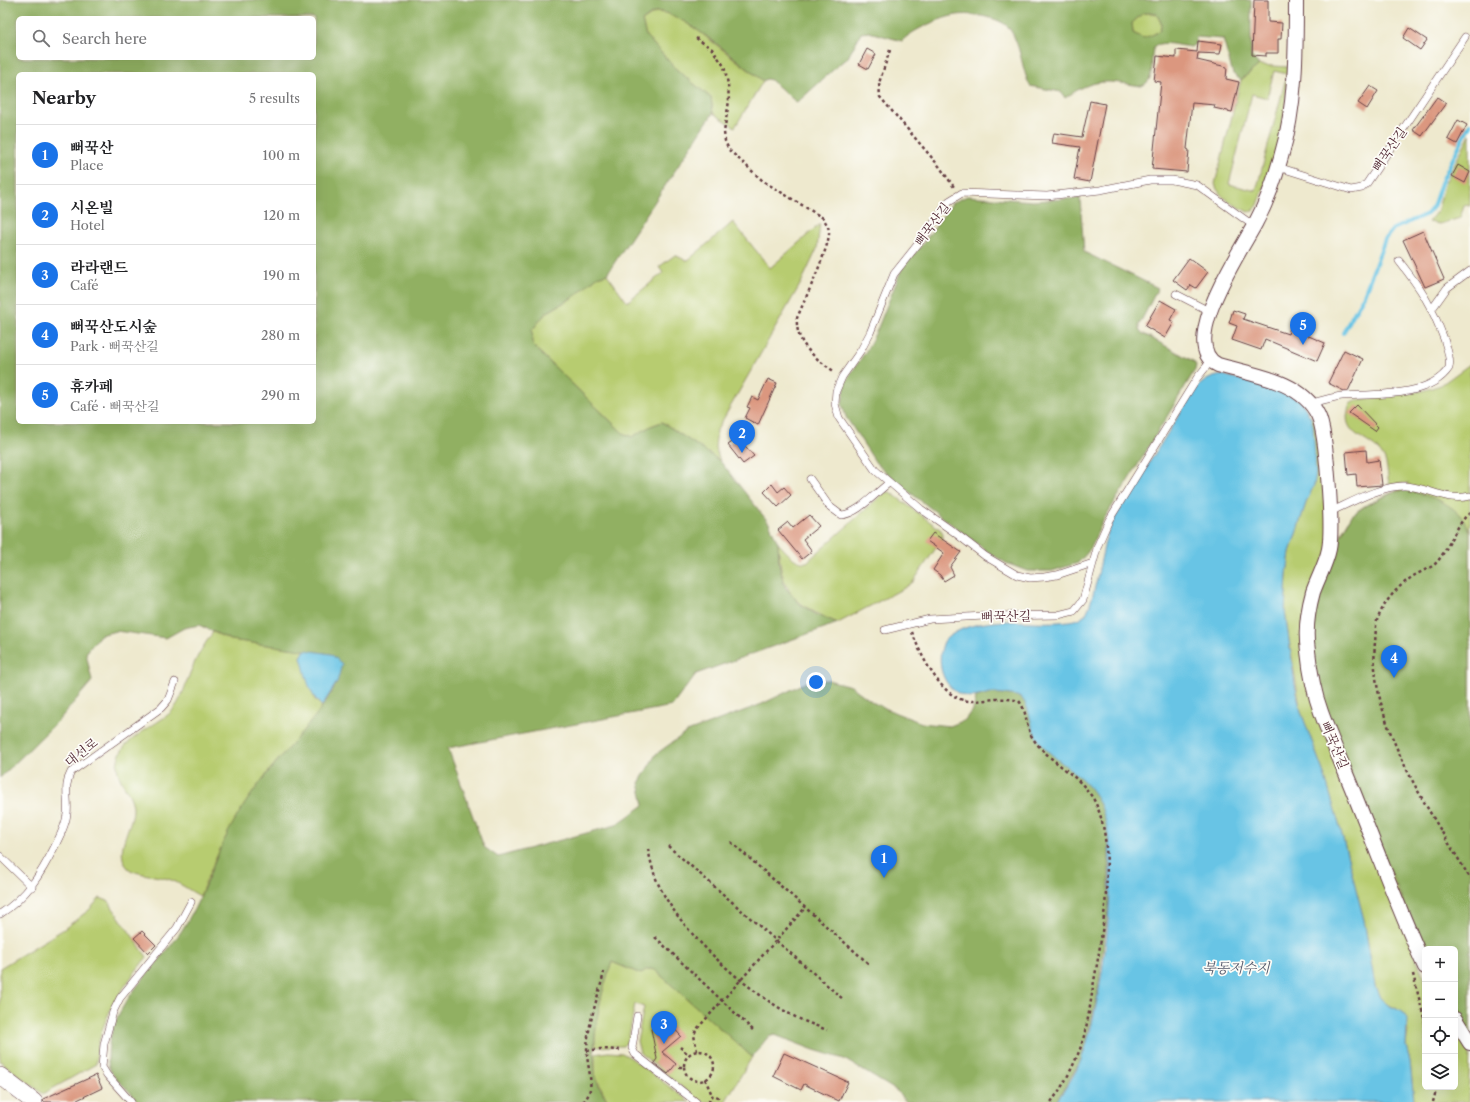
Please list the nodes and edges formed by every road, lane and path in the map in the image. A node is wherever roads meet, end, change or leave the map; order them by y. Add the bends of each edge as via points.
1 (1296, 0) edge
2 (1465, 37) dead end
3 (696, 38) dead end
4 (890, 50) dead end
5 (1278, 167) junction
6 (958, 195) junction
7 (1254, 226) junction
8 (1399, 261) dead end
9 (1470, 271) edge
10 (1176, 294) dead end
11 (1432, 308) junction
12 (1211, 312) junction
13 (1211, 361) junction
14 (842, 377) junction
15 (1312, 404) junction
16 (810, 478) dead end
17 (889, 483) junction
18 (1470, 496) edge
19 (1330, 512) junction
20 (1470, 513) edge
21 (1093, 563) junction
22 (909, 624) junction
23 (885, 630) dead end
24 (175, 682) dead end
25 (731, 842) dead end
26 (668, 846) dead end
27 (648, 849) dead end
28 (0, 856) edge
29 (1470, 878) edge
30 (32, 887) junction
31 (191, 902) dead end
32 (805, 908) junction
33 (0, 914) edge
34 (655, 937) dead end
35 (776, 941) junction
36 (869, 964) dead end
37 (1419, 968) edge
38 (604, 972) dead end
39 (742, 980) junction
40 (844, 1000) dead end
41 (723, 1001) junction
42 (638, 1016) dead end
43 (1425, 1018) edge
44 (1458, 1024) edge
45 (827, 1030) dead end
46 (755, 1032) dead end
47 (1470, 1043) edge
48 (680, 1047) dead end
49 (587, 1051) junction
50 (633, 1051) junction
51 (697, 1051) junction
52 (689, 1055) junction
53 (679, 1067) dead end
54 (684, 1067) junction
55 (0, 1076) edge
56 (705, 1079) junction
57 (1436, 1090) edge
58 (712, 1095) junction
59 (34, 1102) edge
60 (131, 1102) edge
61 (583, 1102) edge
62 (696, 1102) edge
63 (709, 1102) edge
64 (718, 1102) edge
65 (1051, 1102) edge
66 (1433, 1102) edge

1 - 5 street via 1290,112
2 - 5 lane, 뻐꾹산길 via 1362,188 1351,190
3 - 14 path via 712,48 724,66 728,95 724,132 729,150 764,181 823,218 827,224 830,233 826,248 797,318 796,327 804,346
4 - 6 path via 879,83 880,97 948,178
5 - 7 street via 1270,192
6 - 7 lane, 뻐꾹산길 via 969,192 1047,196 1100,190 1150,180 1172,180 1202,188
6 - 14 lane, 뻐꾹산길 via 949,201 894,274 870,333
7 - 12 street via 1224,276
8 - 11 lane
9 - 11 lane via 1447,288
10 - 12 lane
11 - 15 lane via 1450,358 1449,368 1437,381 1406,391 1340,396
12 - 13 street via 1204,347
13 - 15 street, 뻐꾹산길 via 1290,387
13 - 21 lane, 뻐꾹산길 via 1197,378 1109,520 1102,533
14 - 17 lane, 뻐꾹산길 via 836,391 835,404 840,418 875,470
15 - 19 street, 뻐꾹산길 via 1319,416 1323,433
16 - 17 lane via 829,506 840,515 854,510
17 - 21 lane, 뻐꾹산길 via 985,556 1017,575 1030,578 1057,575
18 - 19 lane via 1455,498 1404,486 1386,489
19 - 37 street, 뻐꾹산길 via 1329,549 1313,593 1307,649 1320,711 1400,909
20 - 29 path via 1465,517 1448,549 1435,564 1403,583 1391,596 1377,619 1374,655 1378,694 1390,733 1437,823
21 - 22 lane, 뻐꾹산길 via 1083,600 1074,611 1066,614 930,619
22 - 23 lane, 뻐꾹산길
22 - 65 path via 930,671 957,697 968,701 999,698 1019,701 1024,706 1026,723 1033,739 1050,758 1082,784 1095,802 1102,821 1106,848 1106,895 1089,1012 1080,1048 1070,1071
24 - 30 lane, 대선로 via 168,700 161,708 71,772 67,779 67,816 64,826
25 - 32 path
26 - 35 path
27 - 39 path via 655,876 684,923 708,952
28 - 30 lane
30 - 33 lane, 대선로
31 - 60 lane via 170,938 120,998 113,1012 102,1067
32 - 35 path
32 - 36 path
34 - 41 path
35 - 39 path
35 - 40 path
37 - 43 path
38 - 49 path
39 - 41 path
39 - 45 path via 762,997 790,1014
41 - 46 path
41 - 51 path via 694,1032
42 - 50 lane
44 - 47 street
48 - 52 path
49 - 50 path
49 - 61 path via 591,1085 589,1096
50 - 62 lane via 640,1060
51 - 52 path
51 - 56 path via 706,1053 713,1060 714,1069
52 - 54 path
53 - 54 path
54 - 56 path via 690,1078
55 - 59 street
56 - 58 path
57 - 66 path
58 - 63 path
58 - 64 path via 718,1097

